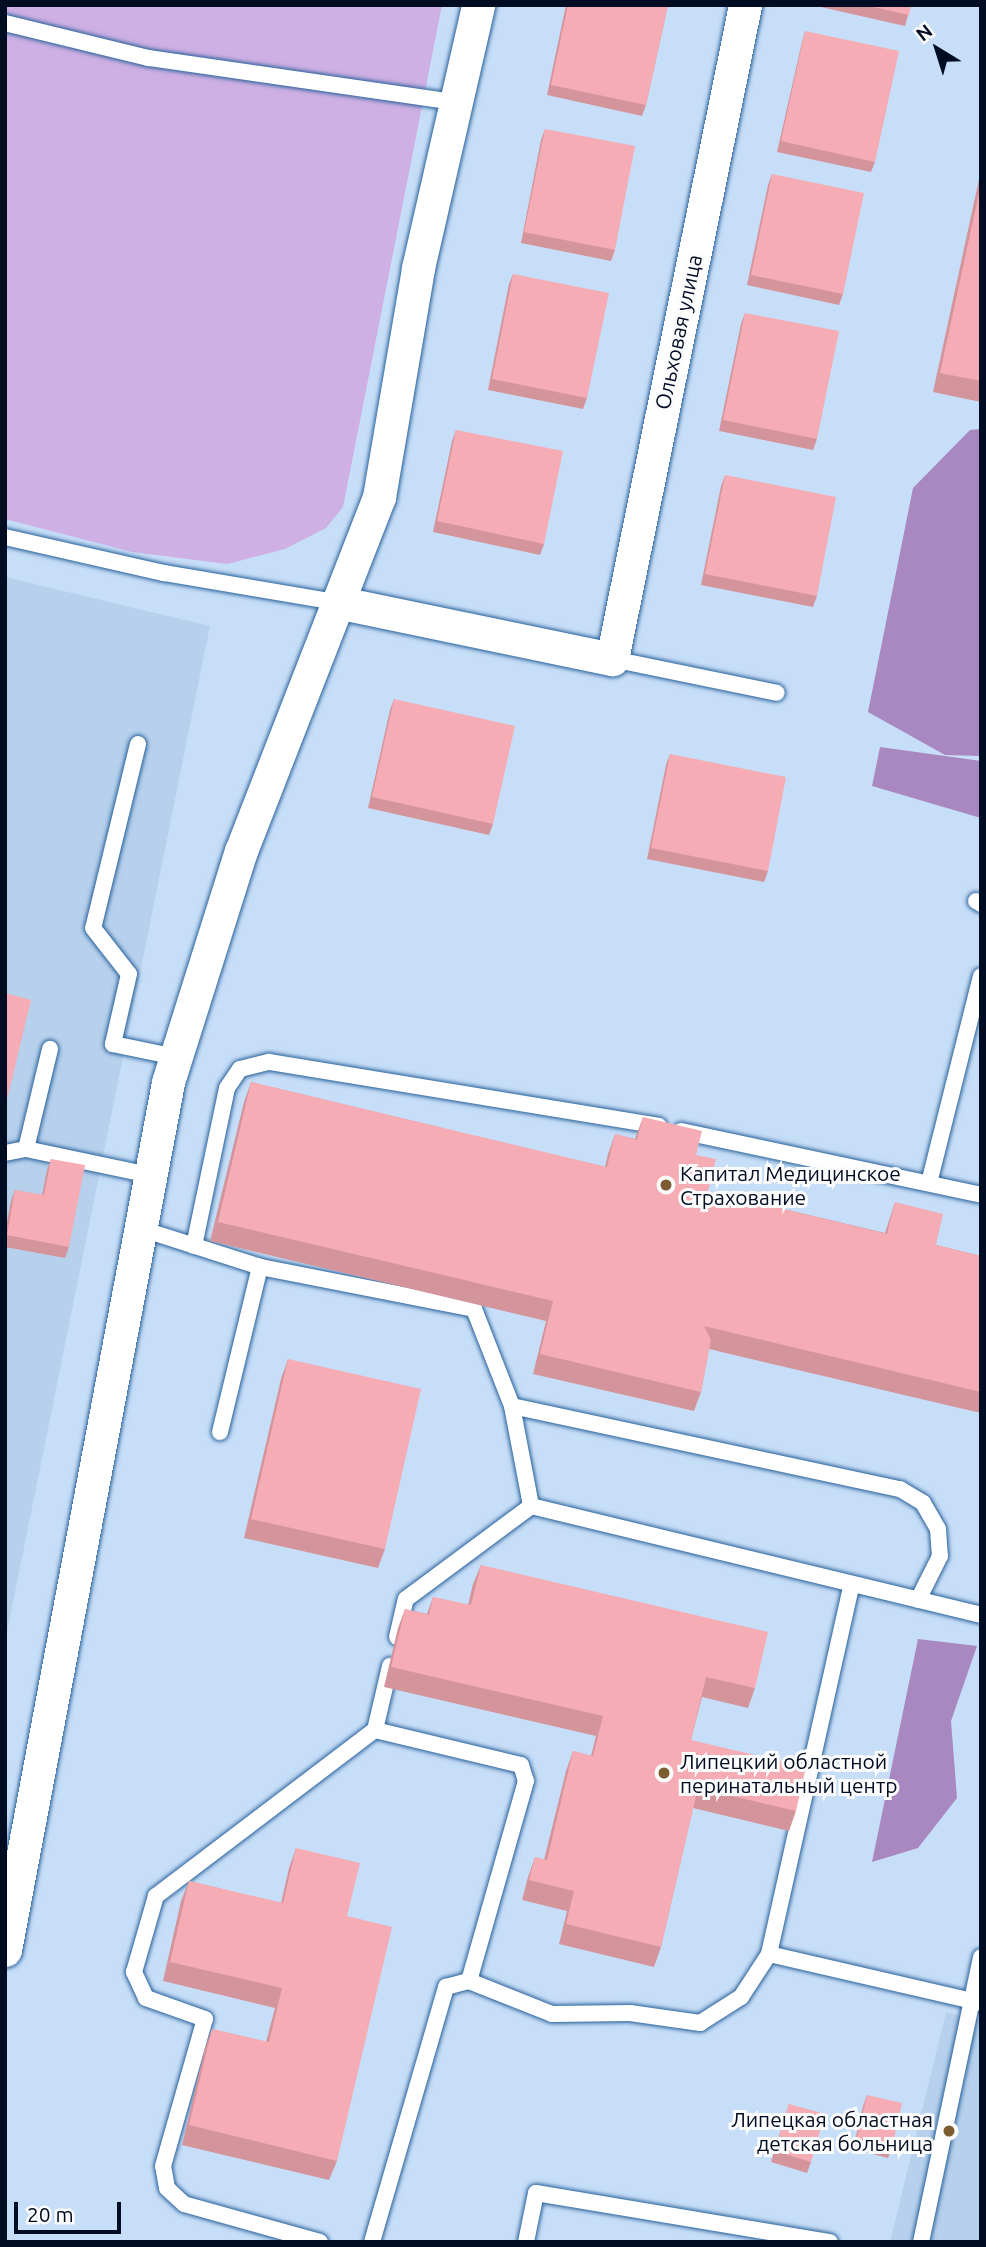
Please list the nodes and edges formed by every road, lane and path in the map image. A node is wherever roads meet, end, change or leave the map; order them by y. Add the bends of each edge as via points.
1 (478, 5) edge
2 (745, 5) edge
3 (5, 23) edge
4 (456, 102) junction
5 (5, 537) edge
6 (341, 603) junction
7 (612, 659) junction
8 (777, 693) dead end
9 (138, 744) dead end
10 (981, 976) edge
11 (50, 1049) dead end
12 (176, 1056) junction
13 (26, 1149) junction
14 (5, 1153) edge
15 (154, 1176) junction
16 (930, 1179) junction
17 (981, 1195) edge
18 (145, 1230) junction
19 (194, 1246) junction
20 (260, 1267) junction
21 (512, 1406) junction
22 (220, 1432) dead end
23 (530, 1506) junction
24 (851, 1586) junction
25 (918, 1600) junction
26 (981, 1615) edge
27 (376, 1730) junction
28 (5, 1950) edge
29 (769, 1954) junction
30 (981, 1957) edge
31 (469, 1981) junction
32 (974, 2002) edge
33 (320, 2242) edge
34 (372, 2242) edge
35 (526, 2242) edge
36 (830, 2242) edge
37 (921, 2242) edge

1 - 4 street
2 - 7 street, Ольховая улица
3 - 4 lane via 149,58
4 - 6 street via 418,268 379,497
5 - 6 lane via 164,573
6 - 7 street
6 - 12 street via 241,851
7 - 8 lane
9 - 12 lane via 93,928 129,974 113,1044
10 - 16 lane
11 - 13 lane
12 - 15 street
13 - 14 lane
13 - 15 lane
15 - 18 street
16 - 17 lane
16 - 19 lane via 596,1114 269,1062 240,1069 226,1088
18 - 19 lane
18 - 28 street
19 - 20 lane
20 - 21 lane via 474,1309
20 - 22 lane
21 - 23 lane
21 - 25 lane via 900,1489 923,1503 938,1529 940,1556
23 - 24 lane
23 - 27 lane via 406,1599
24 - 25 lane
24 - 29 lane
25 - 26 lane
27 - 31 lane via 521,1765 526,1781
27 - 33 lane via 156,1896 134,1972 146,1998 205,2019 163,2166 167,2188 184,2204
29 - 31 lane via 741,1997 700,2023 630,2013 552,2014
29 - 32 lane
30 - 32 lane
31 - 34 lane via 446,1987
32 - 37 lane
35 - 36 lane via 536,2193

